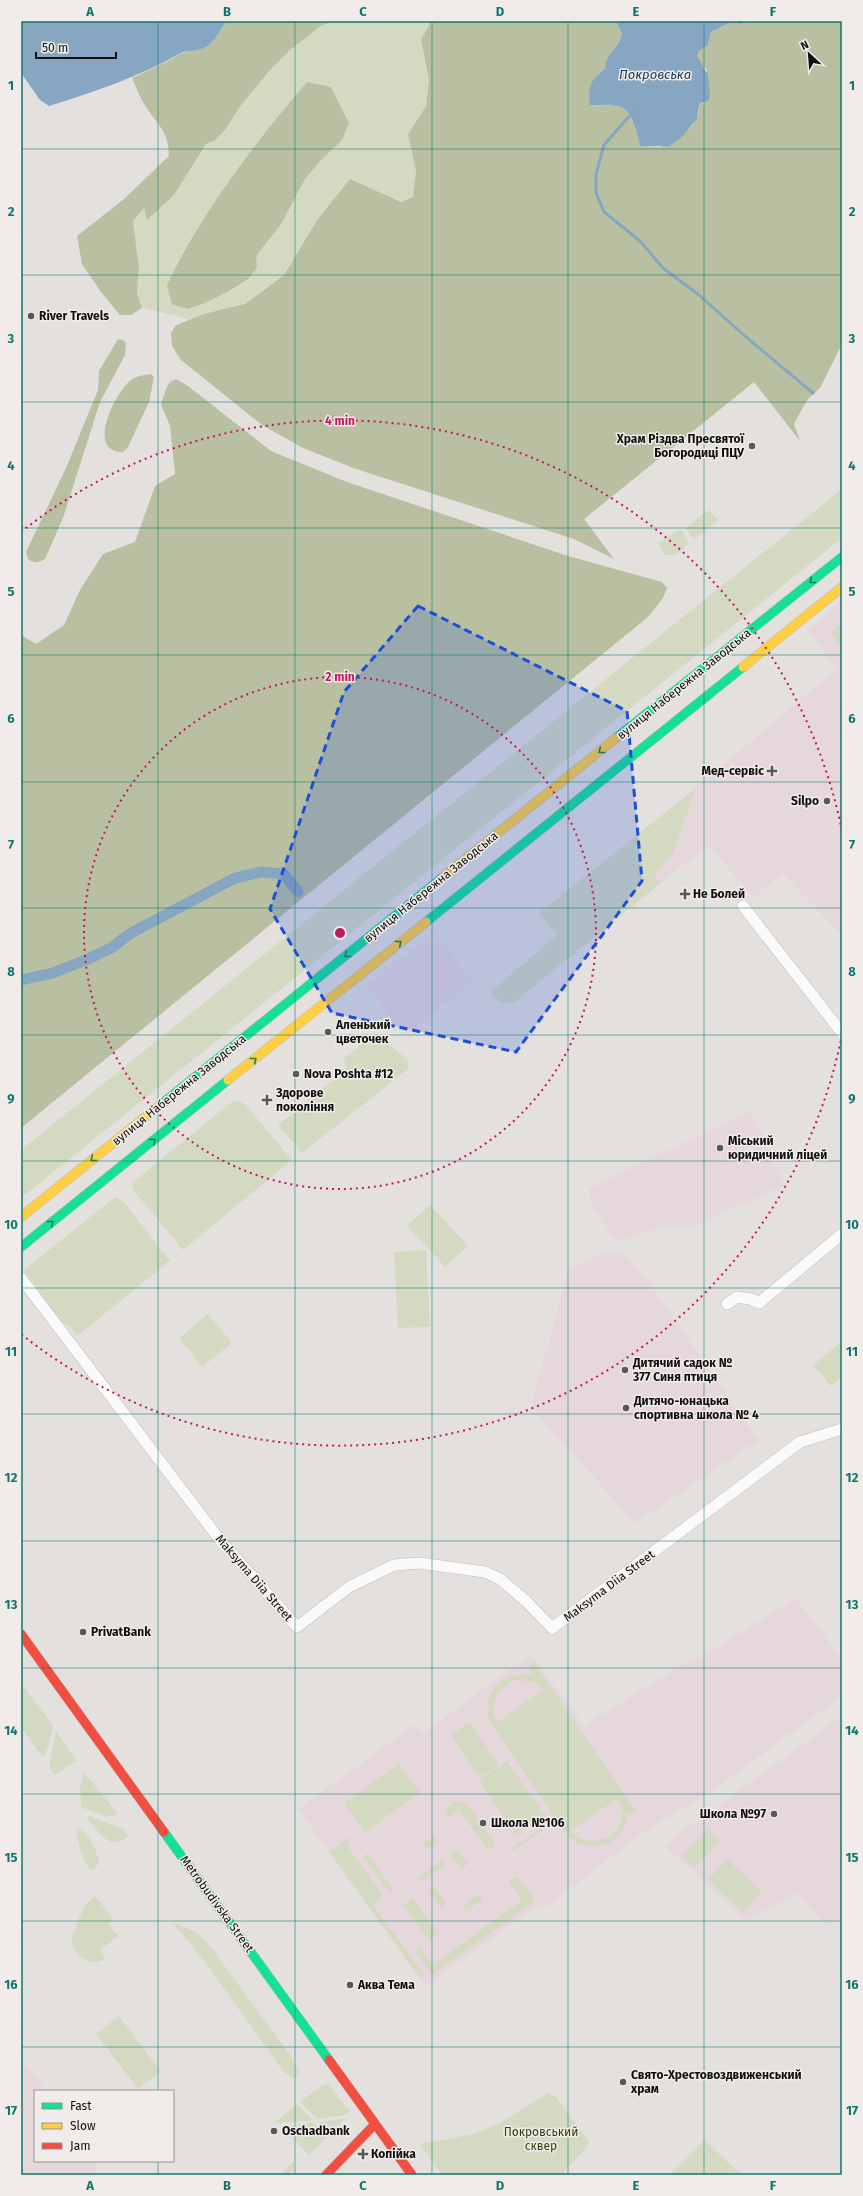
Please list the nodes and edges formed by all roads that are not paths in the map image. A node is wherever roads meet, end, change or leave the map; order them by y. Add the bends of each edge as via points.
1 (842, 557) edge
2 (842, 587) edge
3 (438, 881) junction
4 (453, 900) junction
5 (743, 906) dead end
6 (842, 1033) edge
7 (21, 1217) edge
8 (842, 1234) edge
9 (21, 1247) edge
10 (21, 1278) edge
11 (727, 1304) dead end
12 (842, 1429) edge
13 (21, 1634) edge
14 (375, 2124) junction
15 (326, 2175) edge
16 (412, 2175) edge

1 -> 3 main road, вулиця Набережна Заводська
2 - 4 main road, вулиця Набережна Заводська
3 - 4 main road
3 -> 7 main road, вулиця Набережна Заводська
9 -> 4 main road, вулиця Набережна Заводська
5 - 6 street
8 - 11 street via 758,1303 737,1297
10 - 12 street, Maksyma Diia Street via 220,1540 297,1627 349,1587 394,1565 419,1563 485,1572 500,1579 552,1628 800,1442
13 - 14 main road, Metrobudivska Street
14 - 15 main road
14 - 16 main road, Metrobudivska Street

